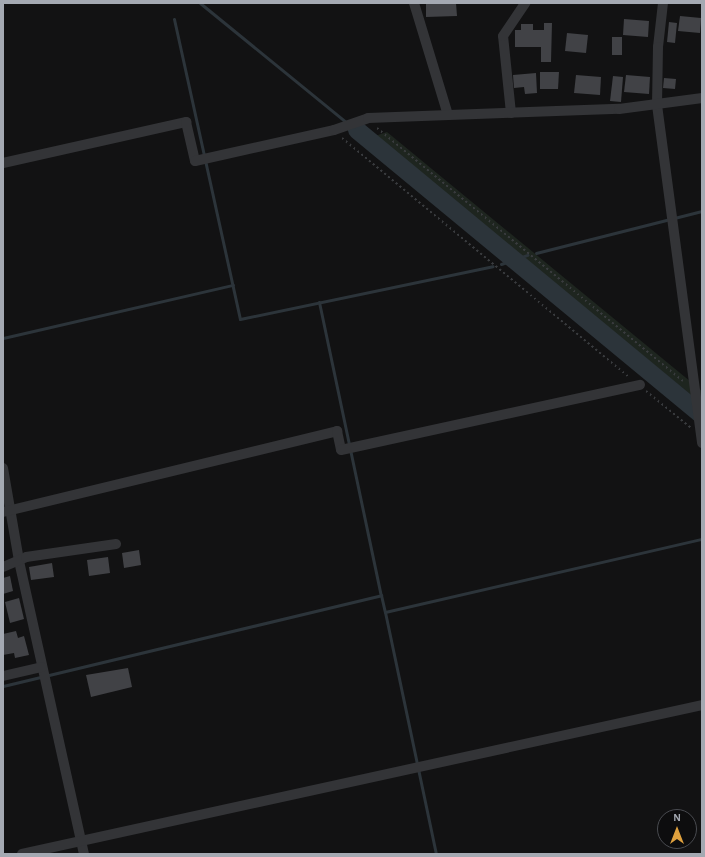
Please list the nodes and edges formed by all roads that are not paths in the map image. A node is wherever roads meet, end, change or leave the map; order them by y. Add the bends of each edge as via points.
1 (414, 3) edge
2 (525, 3) edge
3 (663, 3) edge
4 (702, 98) edge
5 (657, 105) junction
6 (511, 113) junction
7 (448, 115) junction
8 (3, 163) edge
9 (640, 385) road end
10 (699, 389) edge
11 (702, 440) edge
12 (3, 468) edge
13 (6, 511) edge
14 (116, 544) dead end
15 (19, 561) junction
16 (3, 567) edge
17 (44, 673) junction
18 (3, 676) edge
19 (702, 705) edge
20 (81, 841) junction
21 (22, 854) edge
22 (84, 854) edge

1 - 7 street
2 - 6 street via 503,36
3 - 5 street via 658,47
4 - 5 street
5 - 6 street
5 - 10 street
6 - 7 street
7 - 8 street via 368,118 334,130 195,161 186,122
9 - 13 street via 341,450 337,431
10 - 11 street
12 - 13 street
13 - 15 street
14 - 15 street
15 - 16 street
15 - 17 street
17 - 18 street
17 - 20 street
19 - 20 street
20 - 21 street
20 - 22 street

